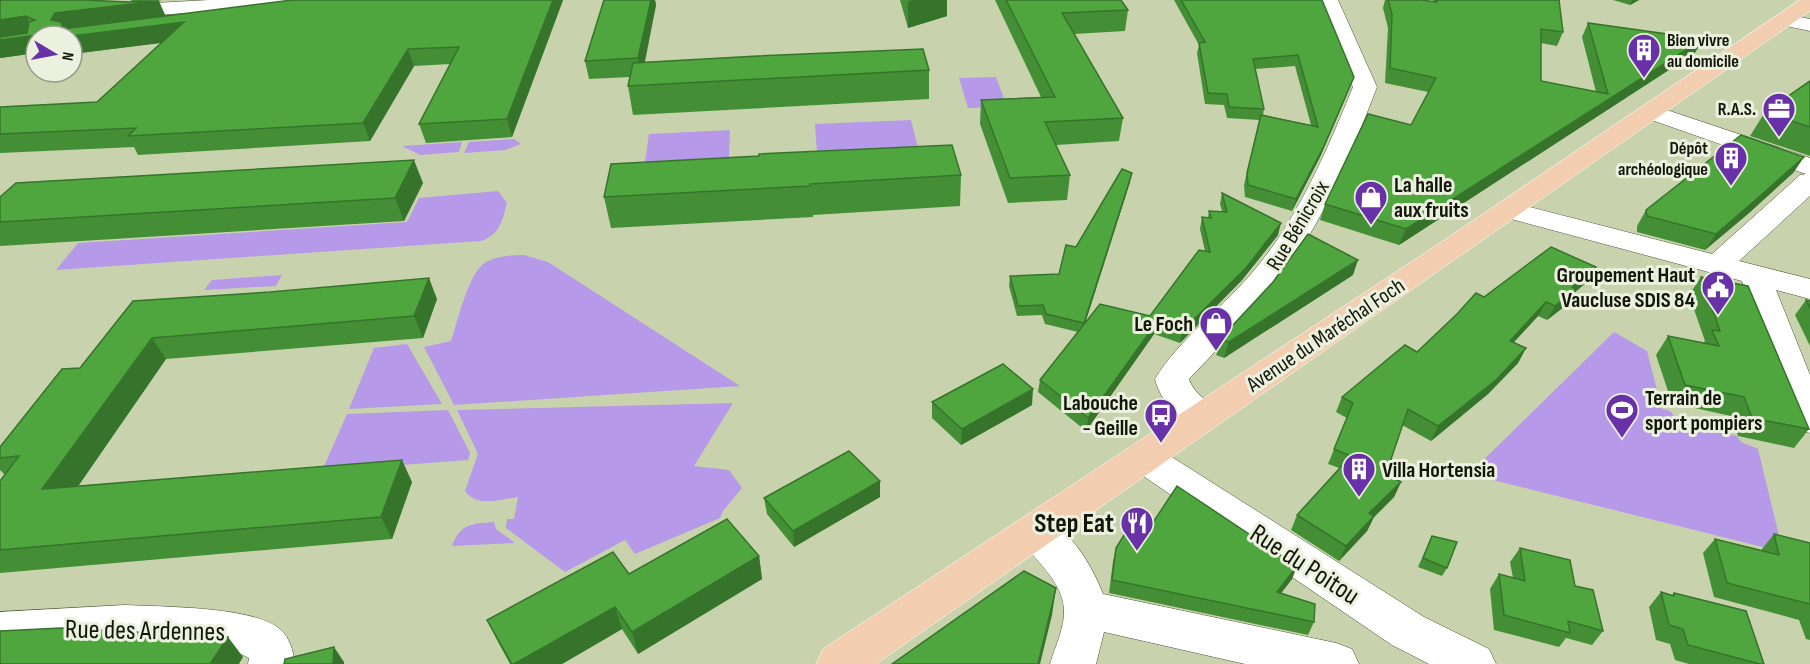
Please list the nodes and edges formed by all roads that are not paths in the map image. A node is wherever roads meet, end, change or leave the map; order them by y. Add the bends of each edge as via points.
1 (38, 0) edge
2 (1328, 0) edge
3 (1810, 2) edge
4 (310, 6) edge
5 (289, 9) junction
6 (1784, 20) junction
7 (1810, 25) edge
8 (126, 30) edge
9 (1652, 112) junction
10 (1810, 167) edge
11 (1810, 181) edge
12 (1510, 210) junction
13 (1716, 266) junction
14 (1756, 276) junction
15 (1810, 289) edge
16 (1202, 417) junction
17 (1810, 420) edge
18 (1143, 457) junction
19 (1035, 530) junction
20 (1086, 609) junction
21 (0, 631) edge
22 (271, 664) edge
23 (839, 664) edge
24 (1073, 664) edge
25 (1336, 664) edge
26 (1473, 664) edge

1 - 5 street via 36,4 40,5 136,10 285,2
2 - 16 street, Rue Bénicroix via 1365,87 1328,175 1280,258 1255,291 1172,379 1176,393
3 - 6 main road, Avenue du Maréchal Foch
4 - 5 main road
5 - 8 main road
6 - 7 street
6 - 9 main road, Avenue du Maréchal Foch
9 - 10 street
9 - 12 main road, Avenue du Maréchal Foch
11 - 13 street
12 - 13 street
12 - 16 main road, Avenue du Maréchal Foch
13 - 14 street
14 - 15 street
14 - 17 street
16 - 18 main road, Avenue du Maréchal Foch
18 - 19 main road, Avenue du Maréchal Foch
18 - 26 street, Rue du Poitou via 1408,631
19 - 20 street via 1064,562
19 - 23 main road, Avenue du Maréchal Foch
20 - 24 street
20 - 25 street
21 - 22 street, Rue des Ardennes via 125,624 243,633 265,644 272,656

